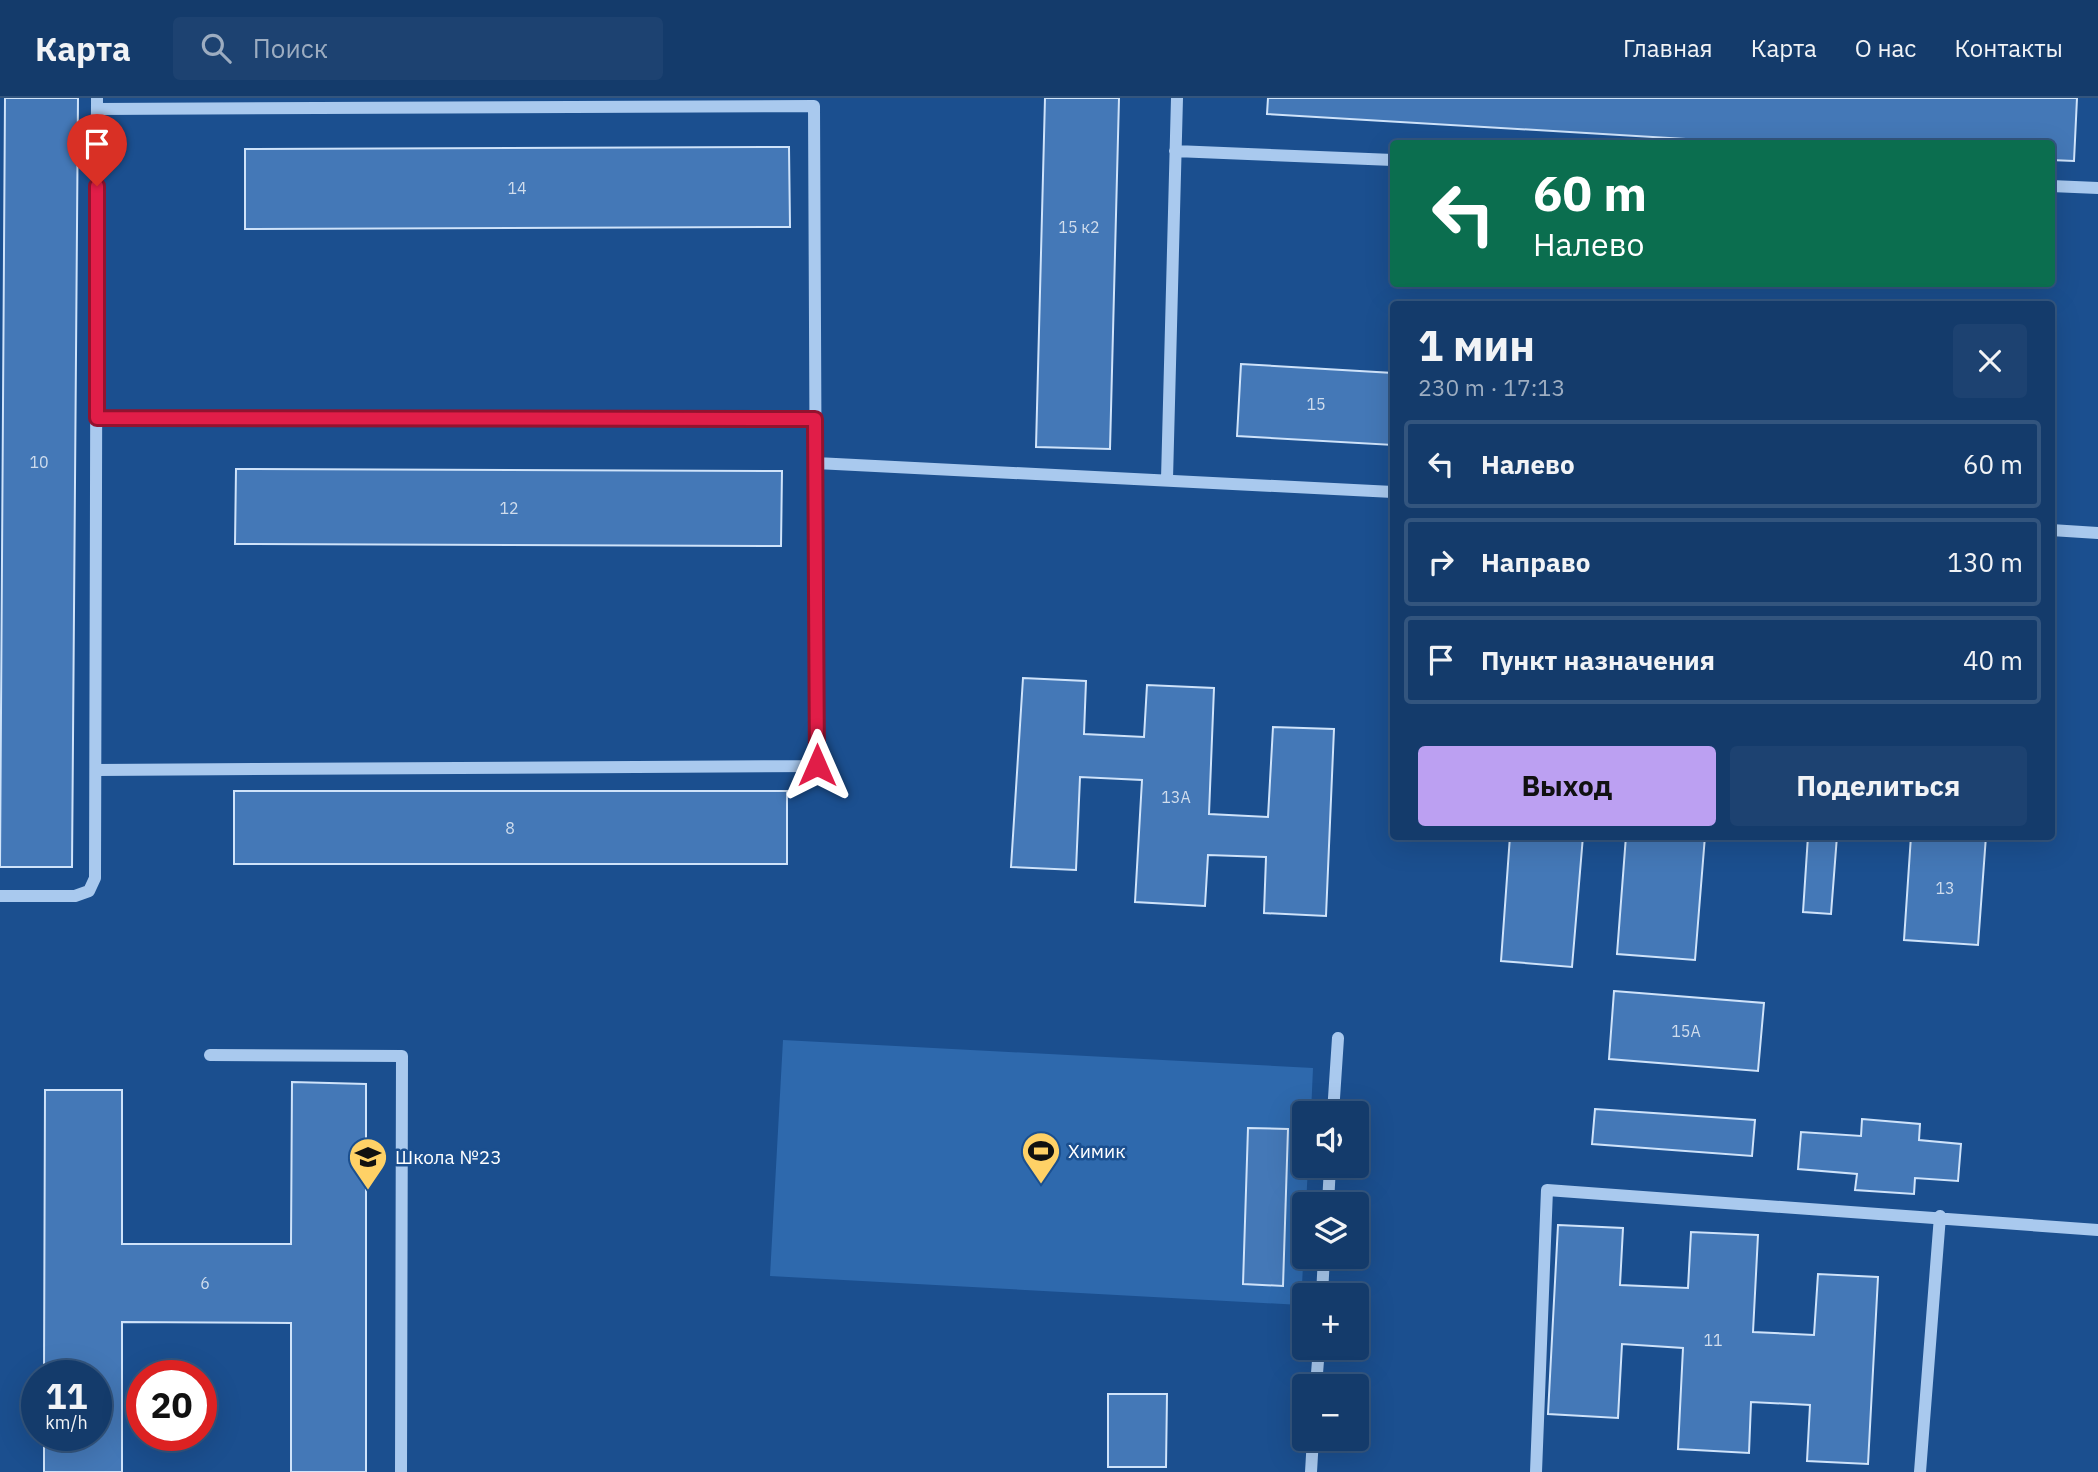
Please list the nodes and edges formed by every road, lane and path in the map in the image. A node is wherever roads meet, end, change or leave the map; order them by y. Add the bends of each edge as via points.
1 (1177, 98) edge
2 (814, 102) edge
3 (97, 104) edge
4 (1175, 151) junction
5 (1390, 160) edge
6 (2055, 186) edge
7 (2098, 188) edge
8 (97, 418) junction
9 (815, 419) junction
10 (816, 463) junction
11 (1167, 479) junction
12 (1390, 492) edge
13 (2055, 530) edge
14 (2098, 533) edge
15 (96, 770) junction
16 (0, 896) edge
17 (1338, 1038) dead end
18 (210, 1055) dead end
19 (1334, 1101) edge
20 (1940, 1216) junction
21 (2098, 1230) edge
22 (1312, 1451) edge
23 (401, 1472) edge
24 (1311, 1472) edge
25 (1536, 1472) edge
26 (1920, 1472) edge

1 - 4 lane
2 - 3 lane
2 - 9 lane
3 - 8 lane
4 - 5 lane
4 - 11 lane
6 - 7 lane
8 - 9 lane
8 - 15 lane
9 - 10 lane
10 - 11 lane
10 - 15 lane via 817,765
11 - 12 lane
13 - 14 lane
15 - 16 lane via 95,878 89,891 75,896
17 - 19 lane
18 - 23 lane via 402,1056
20 - 21 lane
20 - 25 lane via 1547,1190
20 - 26 lane
22 - 24 lane

